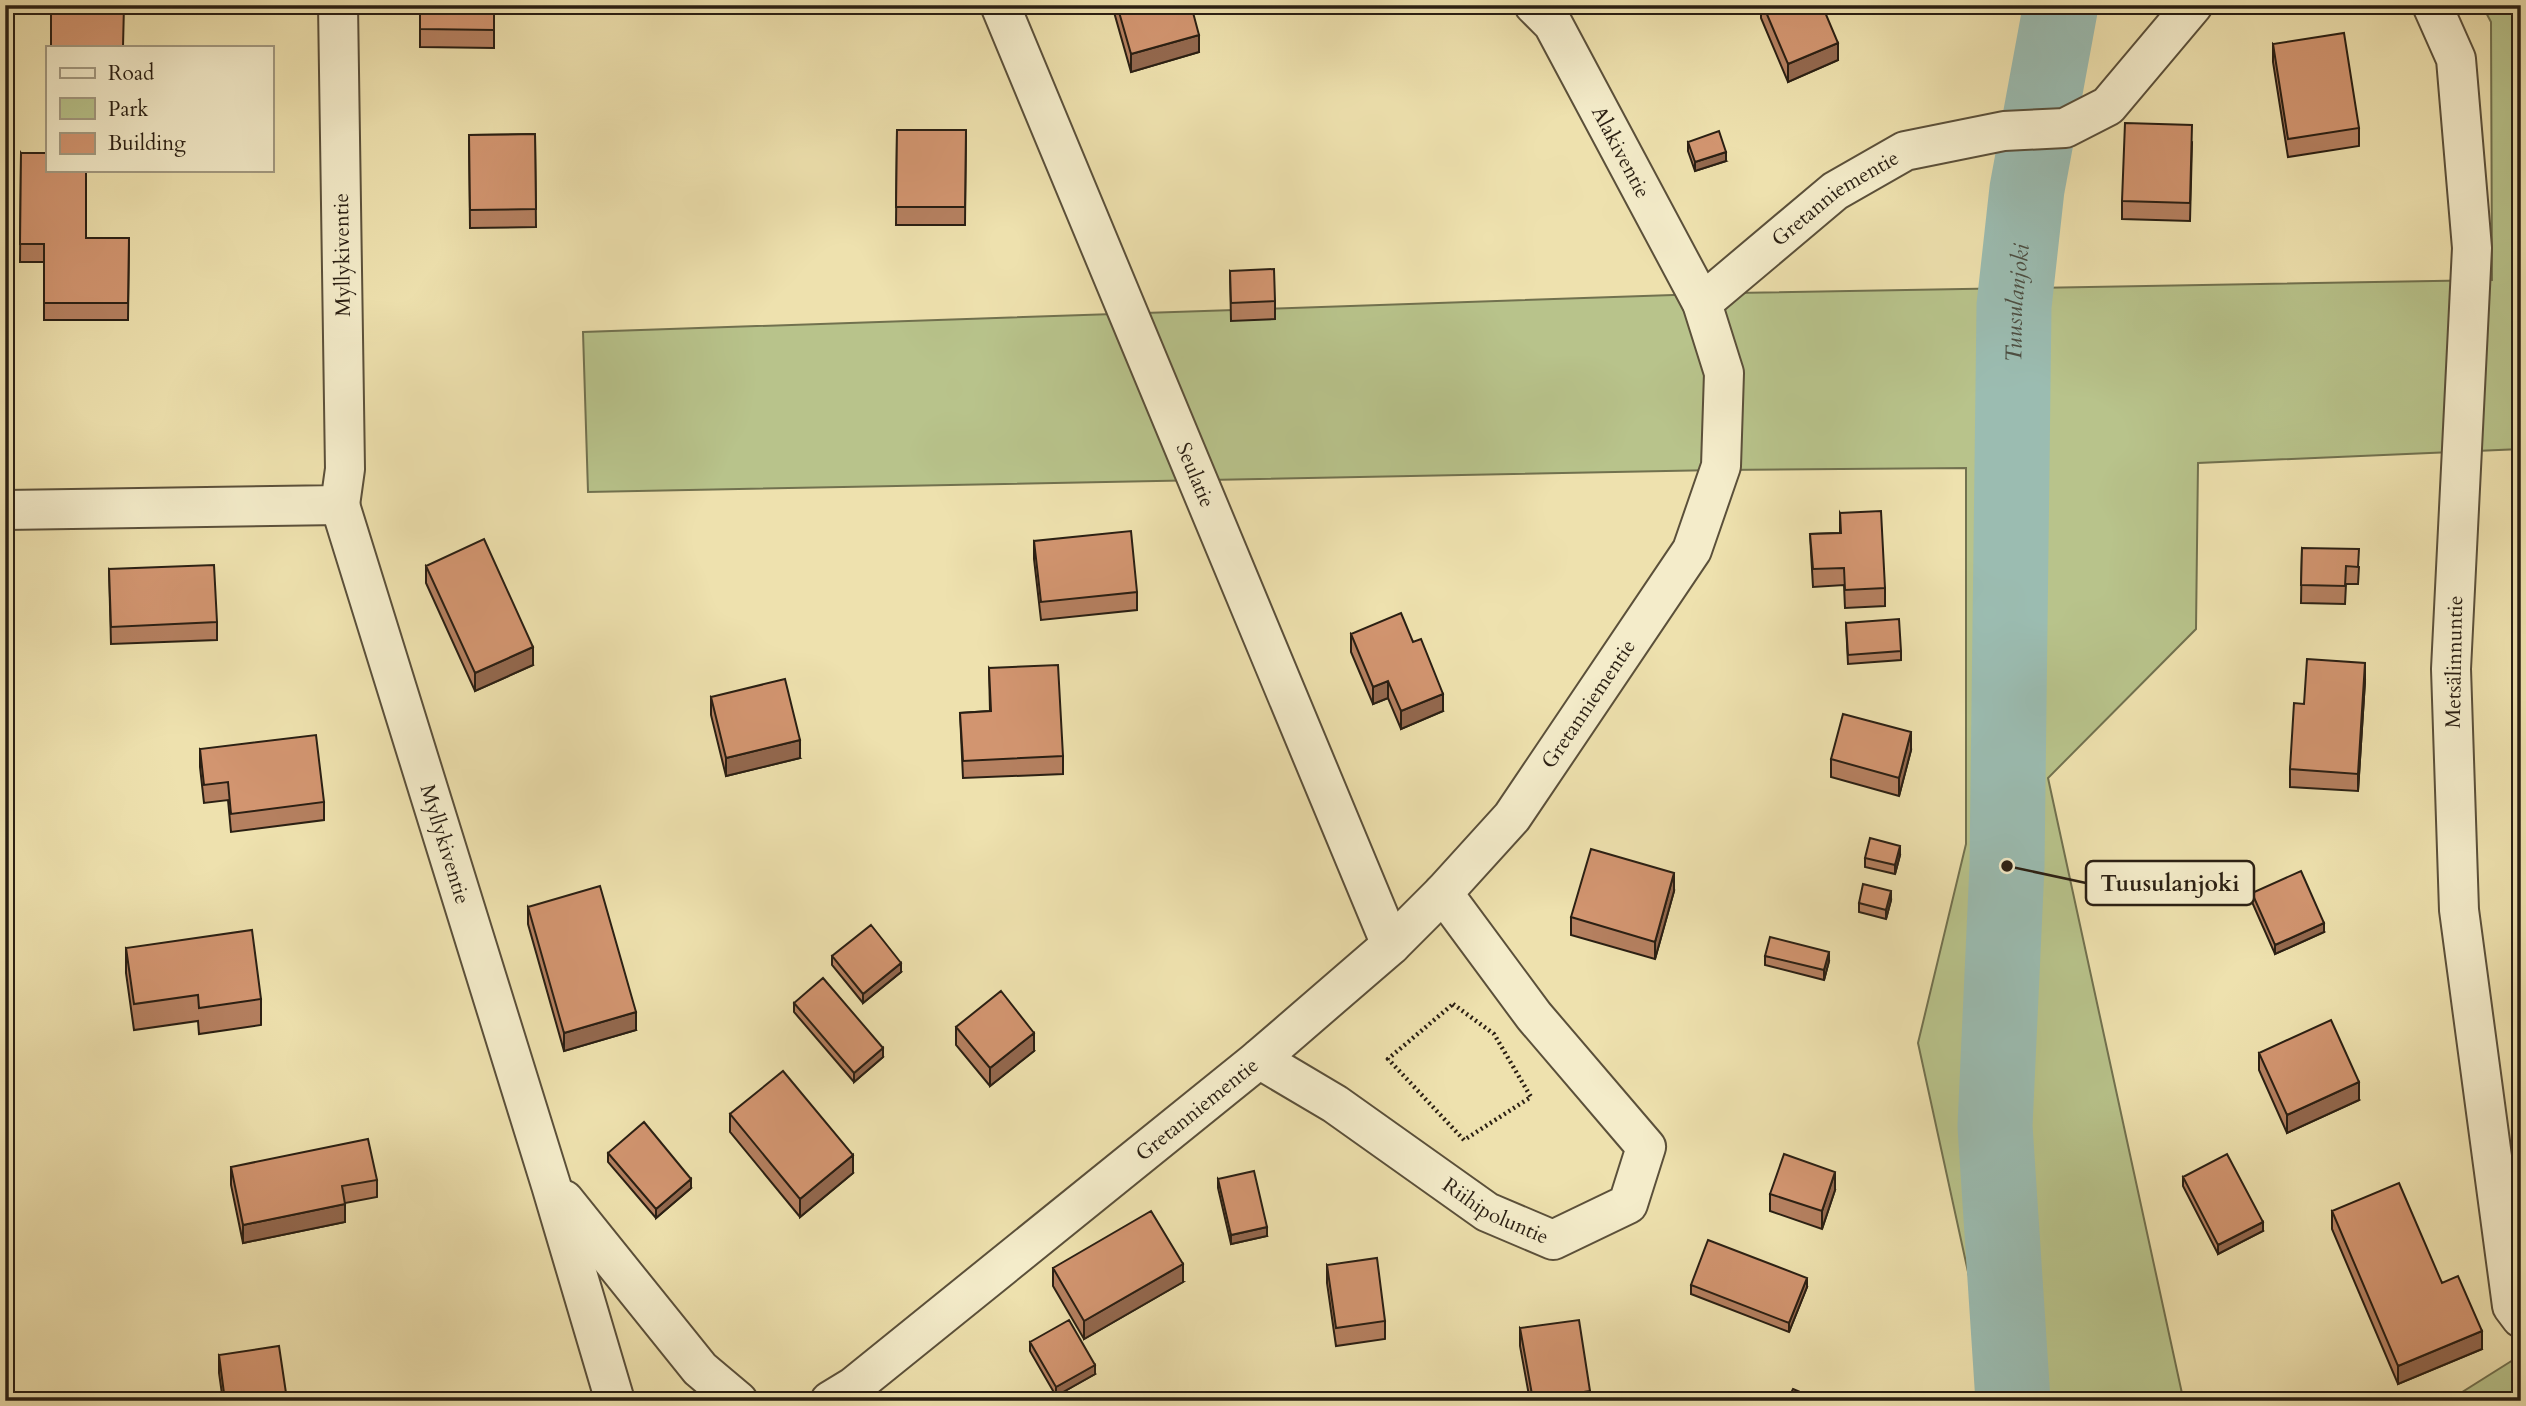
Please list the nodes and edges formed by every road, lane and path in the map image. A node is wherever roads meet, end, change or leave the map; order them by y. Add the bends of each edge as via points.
1 (338, 5) edge
2 (1000, 5) edge
3 (1534, 5) edge
4 (2193, 5) edge
5 (2431, 5) edge
6 (1702, 303) junction
7 (340, 505) junction
8 (5, 510) edge
9 (1443, 893) junction
10 (1391, 944) junction
11 (1494, 1034) joint
12 (1259, 1059) junction
13 (551, 1185) junction
14 (2521, 1318) edge
15 (615, 1401) edge
16 (738, 1401) edge
17 (830, 1401) edge

1 - 7 street, Myllykiventie via 345,469
2 - 10 street, Seulatie
3 - 6 street, Alakiventie via 1553,24
4 - 6 street, Gretanniementie via 2108,106 2065,128 2004,131 1905,151 1835,191
5 - 14 street, Metsälinnuntie via 2456,59 2472,248 2451,669 2459,910 2512,1306
6 - 9 street, Gretanniementie via 1724,373 1721,466 1692,550 1512,817
7 - 8 street
7 - 13 street, Myllykiventie
9 - 10 street, Gretanniementie
9 - 12 street, Riihipoluntie via 1534,1016 1646,1147 1628,1204 1553,1240 1486,1212 1335,1104
10 - 12 street, Gretanniementie
11 - 11 path via 1453,1004 1388,1059 1464,1140 1531,1097
12 - 17 street, Gretanniementie
13 - 15 street, Myllykiventie
13 - 16 street, Myllykiventie via 701,1370

